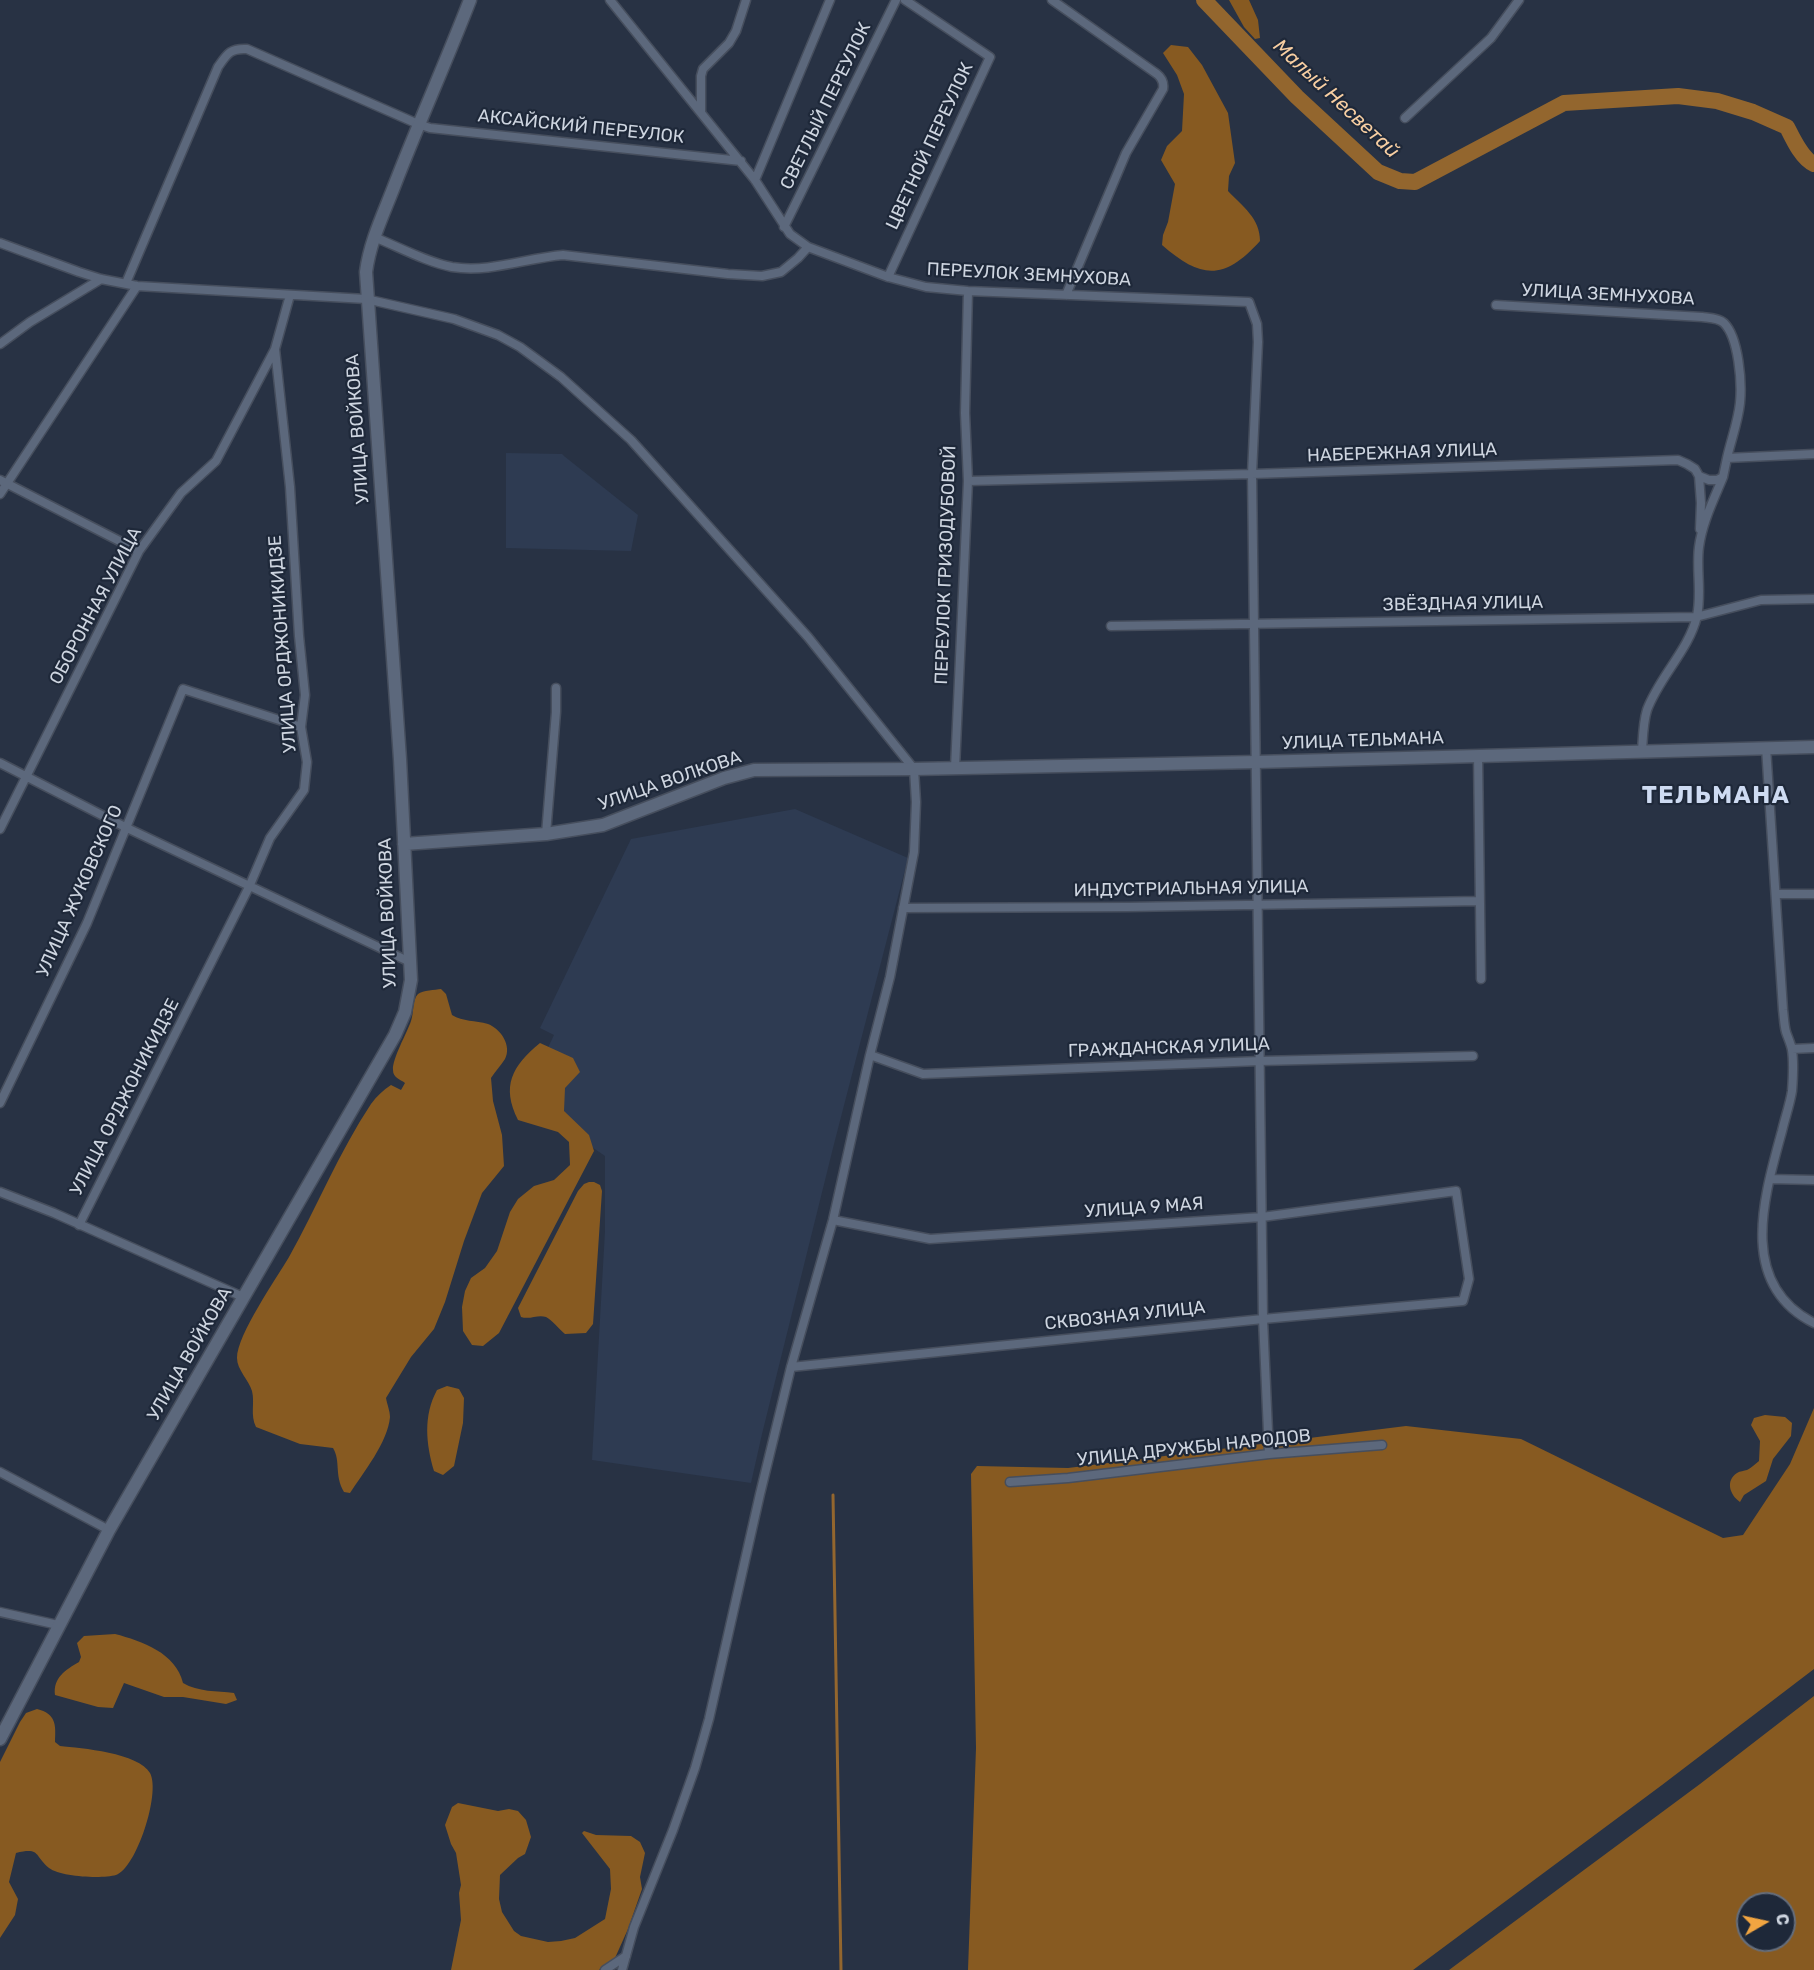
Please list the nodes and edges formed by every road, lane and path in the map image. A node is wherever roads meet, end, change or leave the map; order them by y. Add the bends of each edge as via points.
1 (470, 0) edge
2 (610, 0) edge
3 (746, 0) edge
4 (830, 0) edge
5 (896, 0) edge
6 (904, 0) edge
7 (1052, 0) edge
8 (1519, 0) edge
9 (701, 111) junction
10 (1405, 118) dead end
11 (418, 124) junction
12 (741, 161) junction
13 (755, 180) junction
14 (784, 227) junction
15 (374, 237) junction
16 (0, 243) edge
17 (808, 247) junction
18 (888, 277) junction
19 (101, 279) junction
20 (126, 284) junction
21 (137, 286) junction
22 (968, 291) junction
23 (1066, 294) junction
24 (290, 295) junction
25 (366, 299) junction
26 (1496, 305) dead end
27 (0, 344) edge
28 (275, 349) junction
29 (1814, 454) edge
30 (1727, 458) junction
31 (1252, 474) junction
32 (1699, 476) junction
33 (1723, 477) junction
34 (968, 481) junction
35 (3, 482) edge
36 (0, 494) edge
37 (1699, 548) junction
38 (139, 551) junction
39 (1814, 599) edge
40 (1696, 617) junction
41 (1254, 624) junction
42 (1111, 626) dead end
43 (556, 688) dead end
44 (301, 727) junction
45 (1766, 747) junction
46 (1814, 747) edge
47 (1642, 751) junction
48 (1478, 756) junction
49 (1256, 762) junction
50 (0, 763) edge
51 (954, 768) junction
52 (914, 769) junction
53 (26, 776) junction
54 (127, 828) junction
55 (0, 829) edge
56 (546, 834) junction
57 (404, 844) junction
58 (249, 887) junction
59 (1776, 894) junction
60 (1814, 894) edge
61 (1479, 901) junction
62 (1257, 904) junction
63 (903, 908) junction
64 (410, 962) junction
65 (1481, 979) dead end
66 (1814, 1048) edge
67 (1792, 1049) junction
68 (870, 1055) junction
69 (1473, 1056) dead end
70 (1260, 1061) junction
71 (0, 1103) edge
72 (1770, 1179) junction
73 (1814, 1180) edge
74 (0, 1192) edge
75 (1262, 1217) junction
76 (833, 1220) junction
77 (79, 1225) junction
78 (243, 1297) junction
79 (1463, 1301) joint
80 (1263, 1319) junction
81 (1814, 1323) edge
82 (791, 1366) junction
83 (1382, 1445) dead end
84 (1269, 1454) junction
85 (0, 1472) edge
86 (1010, 1482) dead end
87 (109, 1530) junction
88 (0, 1612) edge
89 (58, 1625) junction
90 (0, 1739) edge
91 (626, 1956) junction
92 (605, 1970) edge
93 (622, 1970) edge

1 - 11 street, УЛИЦА ВОЙКОВА
2 - 9 street, ПЕРЕУЛОК ЗЕМНУХОВА
3 - 9 street via 729,43 703,69
4 - 13 street
5 - 14 street, СВЕТЛЫЙ ПЕРЕУЛОК
6 - 18 street, ЦВЕТНОЙ ПЕРЕУЛОК via 990,57
7 - 23 street via 1157,74 1164,84 1126,153
8 - 10 street via 1491,38
9 - 12 street, ПЕРЕУЛОК ЗЕМНУХОВА
11 - 12 street, АКСАЙСКИЙ ПЕРЕУЛОК
11 - 15 street, УЛИЦА ВОЙКОВА
11 - 20 street, АКСАЙСКИЙ ПЕРЕУЛОК via 237,48 218,67
12 - 13 street, ПЕРЕУЛОК ЗЕМНУХОВА
13 - 14 street, ПЕРЕУЛОК ЗЕМНУХОВА
14 - 17 street, ПЕРЕУЛОК ЗЕМНУХОВА
15 - 17 street via 454,267 509,265 563,255 762,276 781,272
15 - 25 street, УЛИЦА ВОЙКОВА via 368,260
16 - 19 street
17 - 18 street, ПЕРЕУЛОК ЗЕМНУХОВА
18 - 22 street, ПЕРЕУЛОК ЗЕМНУХОВА via 926,287
19 - 20 street
19 - 27 street
20 - 21 street
21 - 24 street
21 - 35 street
22 - 23 street, ПЕРЕУЛОК ЗЕМНУХОВА
22 - 34 street, ПЕРЕУЛОК ГРИЗОДУБОВОЙ
23 - 31 street, ПЕРЕУЛОК ЗЕМНУХОВА via 1249,302 1258,342
24 - 25 street
24 - 28 street, УЛИЦА ОРДЖОНИКИДЗЕ
25 - 52 street via 454,319 498,335 561,377 631,440 808,637
25 - 57 street, УЛИЦА ВОЙКОВА
26 - 30 street, УЛИЦА ЗЕМНУХОВА via 1702,317 1724,322 1734,341 1740,384 1740,404
28 - 38 street, ОБОРОННАЯ УЛИЦА via 216,461 181,493
28 - 44 street, УЛИЦА ОРДЖОНИКИДЗЕ via 290,487 305,695
29 - 30 street
30 - 33 street
31 - 32 street, НАБЕРЕЖНАЯ УЛИЦА via 1678,460 1695,469
31 - 34 street, НАБЕРЕЖНАЯ УЛИЦА
31 - 41 street
32 - 33 street via 1709,480
32 - 37 street
33 - 37 street
34 - 51 street, ПЕРЕУЛОК ГРИЗОДУБОВОЙ
35 - 36 street
35 - 38 street
37 - 40 street
38 - 53 street, ОБОРОННАЯ УЛИЦА
39 - 40 street, ЗВЁЗДНАЯ УЛИЦА via 1761,600
40 - 41 street, ЗВЁЗДНАЯ УЛИЦА
40 - 47 street via 1647,709
41 - 42 street, ЗВЁЗДНАЯ УЛИЦА
41 - 49 street
43 - 56 street
44 - 54 street, УЛИЦА ЖУКОВСКОГО via 183,689
44 - 58 street, УЛИЦА ОРДЖОНИКИДЗЕ via 307,762 304,790 270,838
45 - 46 street, УЛИЦА ТЕЛЬМАНА
45 - 47 street, УЛИЦА ТЕЛЬМАНА
45 - 59 street
47 - 48 street, УЛИЦА ТЕЛЬМАНА
48 - 49 street, УЛИЦА ТЕЛЬМАНА
48 - 61 street
49 - 51 street, УЛИЦА ТЕЛЬМАНА
49 - 62 street
50 - 53 street
51 - 52 street, УЛИЦА ТЕЛЬМАНА
52 - 56 street, УЛИЦА ВОЛКОВА via 754,770 603,825
52 - 63 street via 914,852
53 - 54 street
53 - 55 street, ОБОРОННАЯ УЛИЦА
54 - 58 street
54 - 71 street, УЛИЦА ЖУКОВСКОГО via 82,933
56 - 57 street, УЛИЦА ВОЛКОВА
57 - 64 street, УЛИЦА ВОЙКОВА
58 - 64 street
58 - 77 street, УЛИЦА ОРДЖОНИКИДЗЕ
59 - 60 street
59 - 67 street via 1785,1030
61 - 62 street, ИНДУСТРИАЛЬНАЯ УЛИЦА
61 - 65 street
62 - 63 street, ИНДУСТРИАЛЬНАЯ УЛИЦА
62 - 70 street
63 - 68 street
64 - 78 street, УЛИЦА ВОЙКОВА via 410,988 395,1035
66 - 67 street
67 - 72 street via 1792,1094
68 - 70 street, ГРАЖДАНСКАЯ УЛИЦА via 922,1074
68 - 76 street
69 - 70 street, ГРАЖДАНСКАЯ УЛИЦА
70 - 75 street
72 - 73 street
72 - 81 street via 1763,1209 1765,1266 1784,1300 1796,1313
74 - 77 street
75 - 76 street, УЛИЦА 9 МАЯ via 930,1239
75 - 79 street, УЛИЦА 9 МАЯ via 1456,1191 1468,1279
75 - 80 street
76 - 82 street
77 - 78 street
78 - 87 street, УЛИЦА ВОЙКОВА
79 - 80 street, СКВОЗНАЯ УЛИЦА
80 - 82 street, СКВОЗНАЯ УЛИЦА
80 - 84 street
82 - 91 street via 709,1719 677,1820
83 - 84 street, УЛИЦА ДРУЖБЫ НАРОДОВ
84 - 86 street, УЛИЦА ДРУЖБЫ НАРОДОВ
85 - 87 street
87 - 89 street, УЛИЦА ВОЙКОВА
88 - 89 street
89 - 90 street, УЛИЦА ВОЙКОВА
91 - 92 street
91 - 93 street

